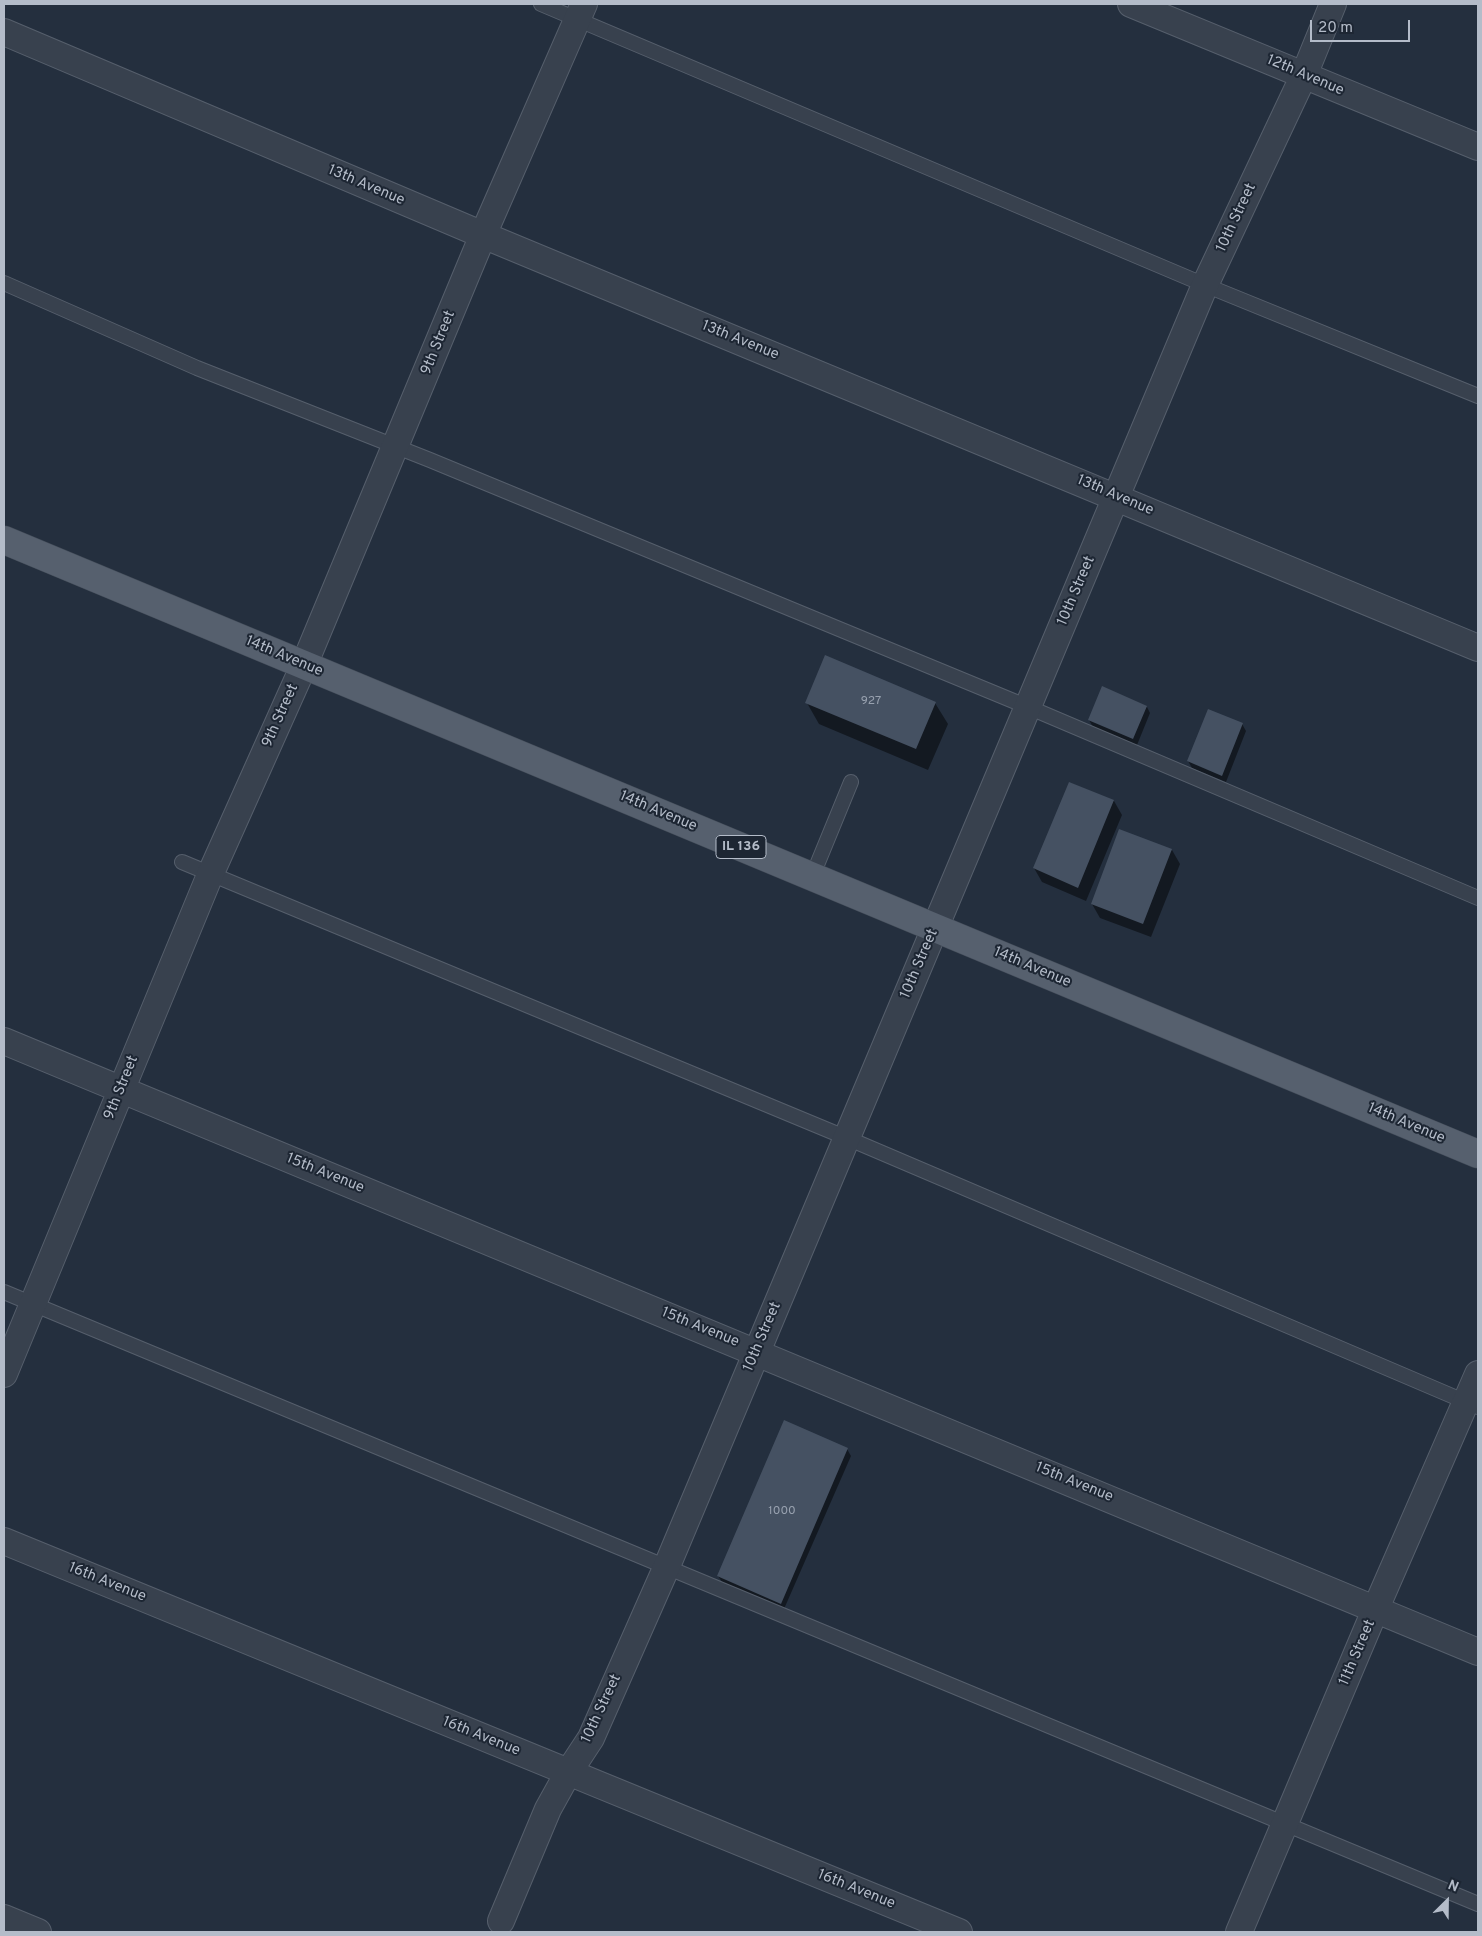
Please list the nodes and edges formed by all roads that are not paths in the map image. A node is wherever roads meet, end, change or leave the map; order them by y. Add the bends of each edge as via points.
1 (541, 4) edge
2 (1131, 4) edge
3 (1333, 4) edge
4 (580, 11) edge
5 (4, 32) edge
6 (1304, 75) junction
7 (1478, 147) edge
8 (483, 235) junction
9 (4, 283) edge
10 (1205, 285) junction
11 (1478, 396) edge
12 (396, 446) junction
13 (1117, 497) junction
14 (4, 540) edge
15 (1478, 648) edge
16 (304, 665) junction
17 (1028, 707) junction
18 (850, 782) dead end
19 (182, 862) dead end
20 (210, 875) junction
21 (812, 876) junction
22 (1478, 898) edge
23 (936, 928) junction
24 (4, 1040) edge
25 (121, 1090) junction
26 (847, 1138) junction
27 (1478, 1154) edge
28 (4, 1292) edge
29 (32, 1304) junction
30 (757, 1352) junction
31 (4, 1374) edge
32 (1478, 1374) edge
33 (1472, 1404) edge
34 (4, 1541) edge
35 (667, 1566) junction
36 (1376, 1608) junction
37 (1478, 1652) edge
38 (568, 1773) junction
39 (1286, 1823) junction
40 (1478, 1904) edge
41 (4, 1918) edge
42 (498, 1926) edge
43 (38, 1932) edge
44 (959, 1932) edge
45 (1239, 1932) edge

1 - 4 lane
2 - 6 street, 12th Avenue
3 - 6 street, 10th Street
4 - 8 street, 9th Street
4 - 10 lane
5 - 8 street, 13th Avenue
6 - 7 street, 12th Avenue
6 - 10 street, 10th Street
8 - 12 street, 9th Street
8 - 13 street, 13th Avenue
9 - 12 lane via 197,368
10 - 11 lane
10 - 13 street, 10th Street
12 - 16 street, 9th Street
12 - 17 lane
13 - 15 street, 13th Avenue
13 - 17 street, 10th Street
14 - 16 main road, 14th Avenue / IL 136
16 - 20 street, 9th Street
16 - 21 main road, 14th Avenue / IL 136
17 - 22 lane
17 - 23 street, 10th Street
18 - 21 lane
19 - 20 lane
20 - 25 street, 9th Street
20 - 26 lane
21 - 23 main road, 14th Avenue / IL 136
23 - 26 street, 10th Street
23 - 27 main road, 14th Avenue / IL 136
24 - 25 street, 15th Avenue
25 - 29 street, 9th Street
25 - 30 street, 15th Avenue
26 - 30 street, 10th Street
26 - 33 lane
28 - 29 lane
29 - 31 street, 9th Street
29 - 35 lane
30 - 35 street, 10th Street
30 - 36 street, 15th Avenue
32 - 33 street, 11th Street
33 - 36 street, 11th Street
34 - 38 street, 16th Avenue
35 - 38 street, 10th Street via 591,1738
35 - 39 lane
36 - 37 street, 15th Avenue
36 - 39 street, 11th Street
38 - 42 street, 10th Street via 548,1809
38 - 44 street, 16th Avenue
39 - 40 lane
39 - 45 street, 11th Street
41 - 43 street

